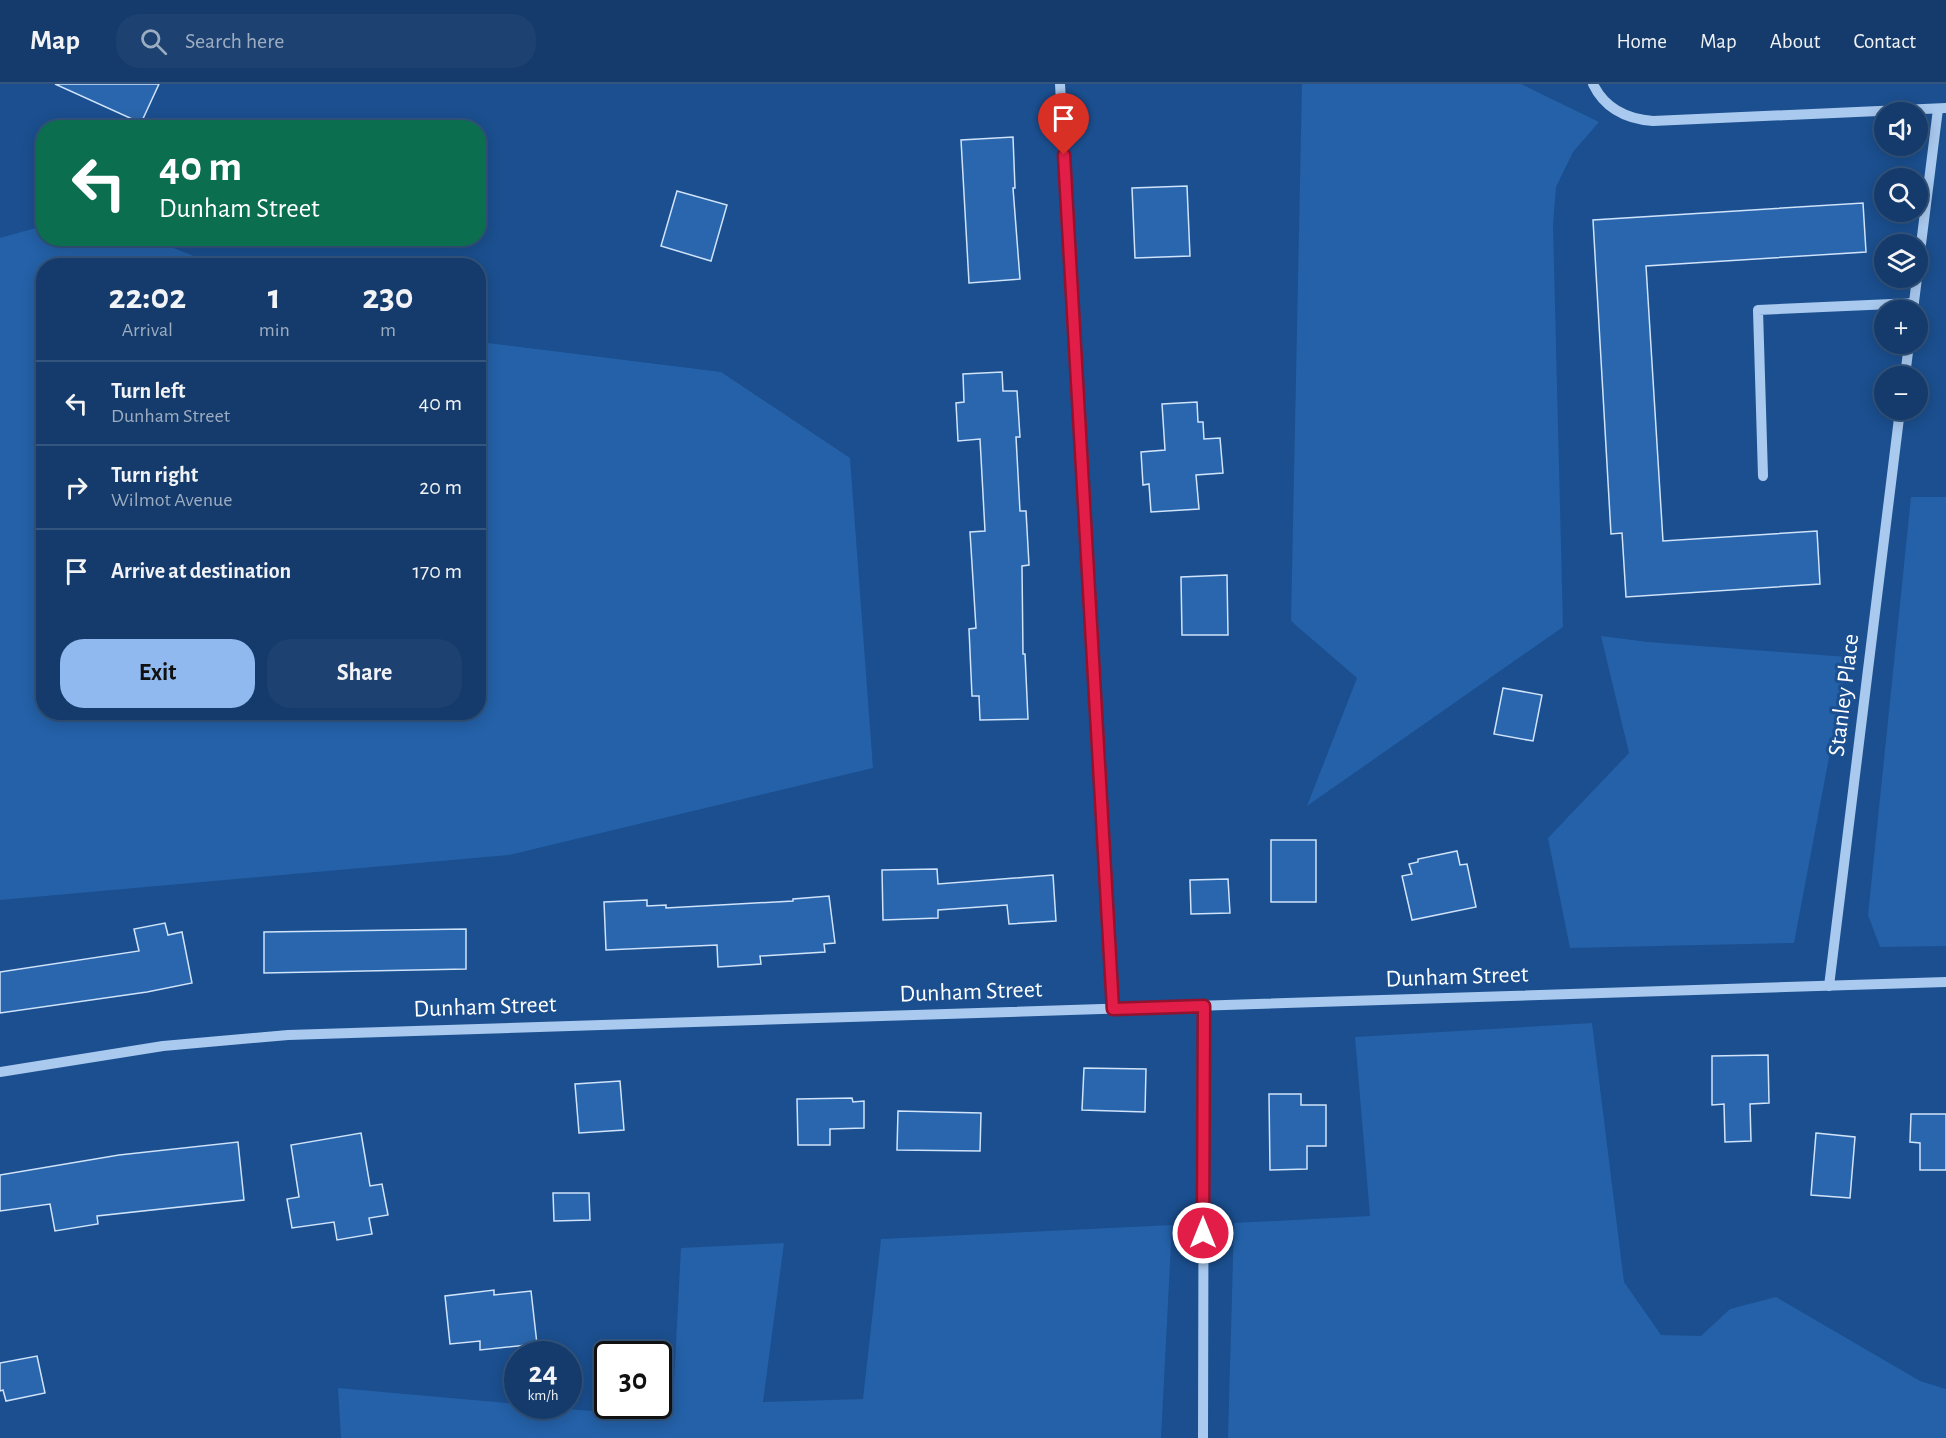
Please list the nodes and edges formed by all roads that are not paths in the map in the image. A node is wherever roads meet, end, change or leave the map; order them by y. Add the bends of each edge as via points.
1 (1060, 84) edge
2 (1593, 84) edge
3 (1942, 109) edge
4 (1923, 234) edge
5 (1874, 308) edge
6 (1899, 420) edge
7 (1763, 477) dead end
8 (1946, 982) edge
9 (1828, 986) junction
10 (1204, 1006) junction
11 (1113, 1009) junction
12 (0, 1072) edge
13 (1203, 1438) edge

1 - 11 street
2 - 3 street via 1605,101 1625,116 1672,122
3 - 4 street
5 - 7 street via 1758,309
6 - 9 street, Stanley Place
8 - 9 street, Dunham Street
9 - 10 street, Dunham Street
10 - 11 street, Dunham Street
10 - 13 street
11 - 12 street, Dunham Street via 288,1035 163,1046

